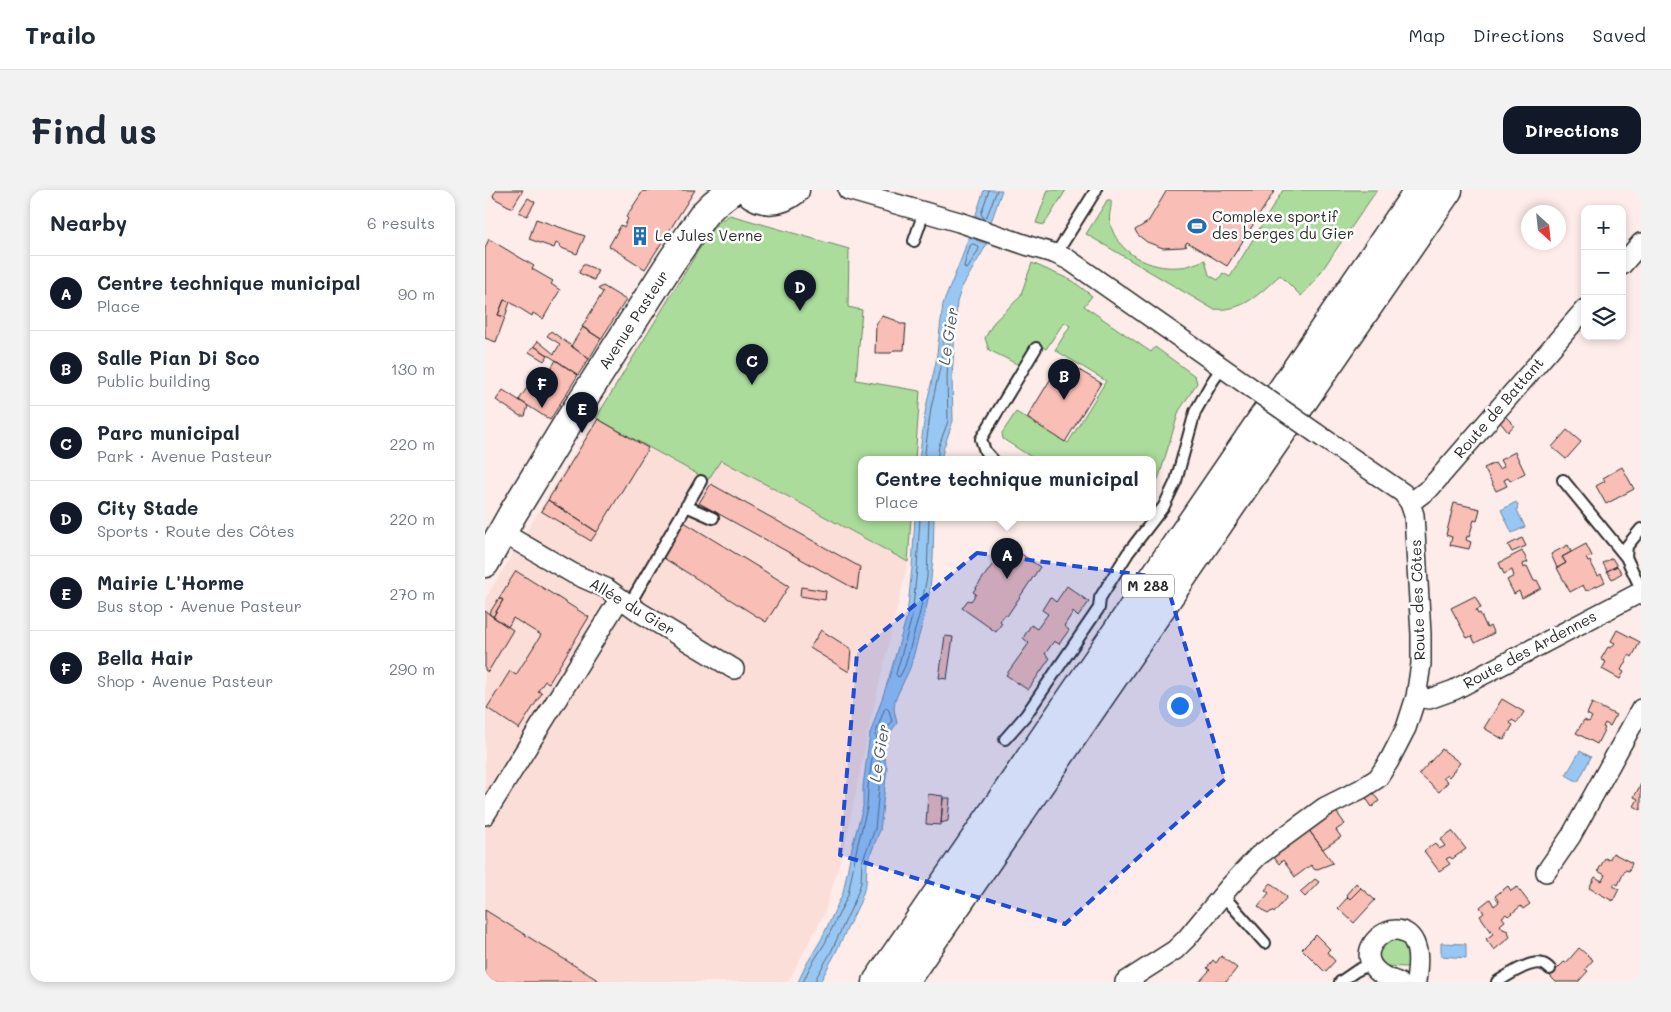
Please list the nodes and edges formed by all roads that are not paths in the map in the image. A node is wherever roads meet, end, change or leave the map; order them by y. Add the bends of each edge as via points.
1 (732, 190) edge
2 (747, 190) edge
3 (795, 190) edge
4 (848, 190) edge
5 (1096, 190) edge
6 (1419, 190) edge
7 (1448, 190) edge
8 (924, 212) junction
9 (914, 241) dead end
10 (1641, 243) edge
11 (1057, 254) junction
12 (1626, 260) edge
13 (1581, 314) edge
14 (1036, 348) dead end
15 (1223, 366) junction
16 (989, 456) edge
17 (1563, 480) dead end
18 (701, 481) dead end
19 (1410, 503) junction
20 (686, 506) junction
21 (1156, 515) edge
22 (713, 518) dead end
23 (1152, 521) edge
24 (1641, 529) edge
25 (503, 533) junction
26 (1626, 557) junction
27 (485, 563) edge
28 (1641, 591) edge
29 (624, 601) junction
30 (734, 669) dead end
31 (1416, 697) junction
32 (1641, 709) edge
33 (1005, 739) dead end
34 (485, 815) edge
35 (1546, 872) dead end
36 (1222, 896) junction
37 (1265, 943) dead end
38 (1371, 963) junction
39 (1550, 969) dead end
40 (877, 982) edge
41 (905, 982) edge
42 (1125, 982) edge
43 (1340, 982) edge
44 (1398, 982) edge
45 (1416, 982) edge
46 (1497, 982) edge

1 - 25 main road, Avenue Pasteur via 704,214 671,262 569,421
2 - 3 main road via 766,200 777,200
4 - 8 street
5 - 11 lane
6 - 40 main road, M 288
7 - 41 main road, M 288
8 - 9 lane
8 - 11 street
10 - 12 street
11 - 15 street
13 - 19 street, Route de Battant via 1429,488
14 - 16 lane via 981,439
15 - 19 street, bridge via 1397,489
15 - 21 lane via 1195,412 1176,481
17 - 26 lane
18 - 20 lane
19 - 31 street, Route des Côtes via 1414,514 1421,634
20 - 22 lane
20 - 29 lane
23 - 33 lane via 1100,598 1099,608 1026,715
24 - 26 lane via 1627,546
25 - 27 main road, Avenue Pasteur
25 - 29 street, Allée du Gier via 574,574 606,588
26 - 28 lane
28 - 31 street, Route des Ardennes via 1454,690 1429,699
29 - 30 street, Allée du Gier
29 - 34 street
31 - 36 street, Route des Côtes via 1406,728 1378,778 1325,807 1259,856
32 - 35 street via 1581,820
36 - 37 lane
36 - 42 street, Route des Côtes via 1175,950
38 - 43 lane
38 - 44 street via 1380,974
38 - 45 street via 1369,954 1375,939 1389,930 1404,932 1410,936 1417,952
39 - 46 lane via 1543,964 1529,965

